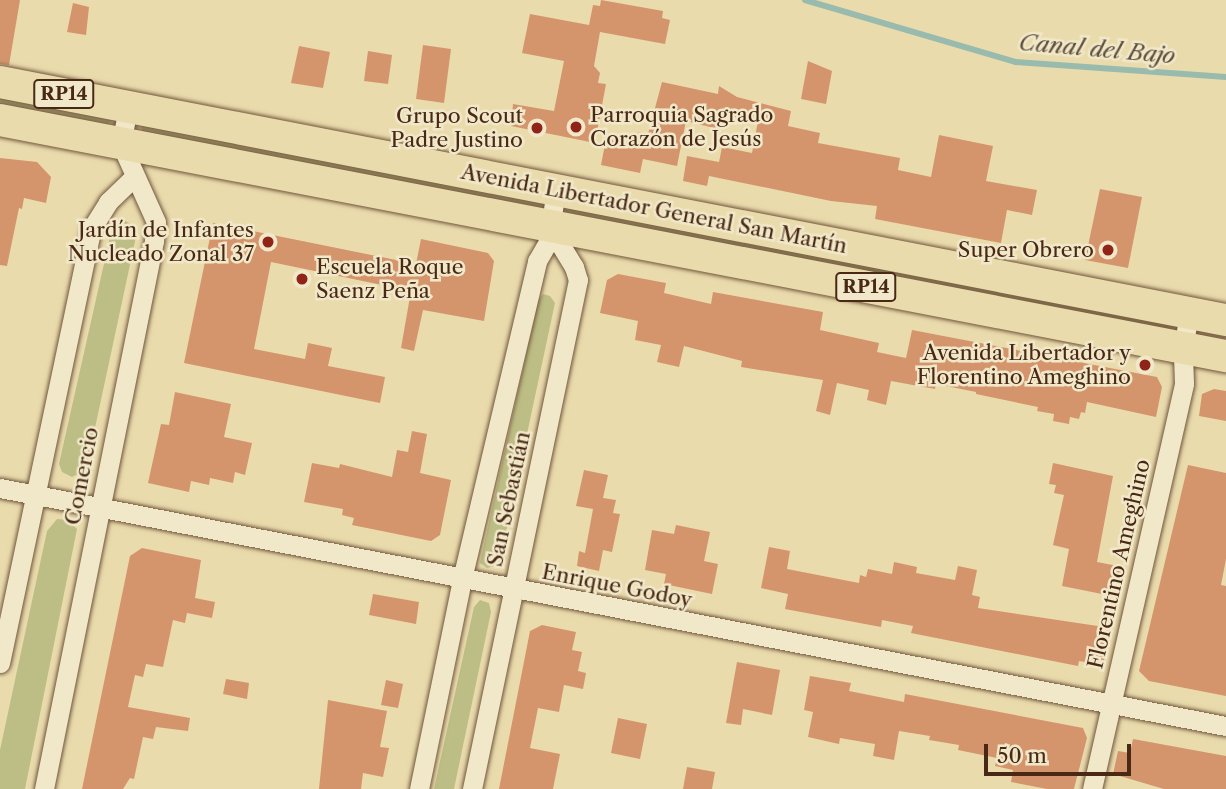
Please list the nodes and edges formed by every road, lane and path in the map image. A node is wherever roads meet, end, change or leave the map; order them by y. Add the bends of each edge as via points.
1 (0, 82) edge
2 (128, 107) junction
3 (0, 120) edge
4 (121, 144) junction
5 (134, 177) junction
6 (556, 190) junction
7 (549, 226) junction
8 (1189, 313) junction
9 (1226, 320) edge
10 (1183, 348) junction
11 (1226, 356) edge
12 (0, 488) edge
13 (35, 495) junction
14 (99, 508) junction
15 (462, 579) junction
16 (513, 589) junction
17 (0, 663) edge
18 (1111, 703) junction
19 (1226, 726) edge
20 (44, 789) edge
21 (419, 789) edge
22 (472, 789) edge
23 (1092, 789) edge

1 - 2 main road, Avenida Libertador General San Martín / RP14
2 - 4 street
2 - 6 main road, Avenida Libertador General San Martín / RP14
3 - 4 main road, Avenida Libertador General San Martín / RP14
4 - 5 street, Comercio
4 - 7 main road, Avenida Libertador General San Martín / RP14
5 - 13 street, Comercio via 107,202 92,228
5 - 14 street, Comercio via 156,222
6 - 7 street, San Sebastián
6 - 8 main road, Avenida Libertador General San Martín / RP14
7 - 10 main road, Avenida Libertador General San Martín / RP14
7 - 15 street, San Sebastián
7 - 16 street, San Sebastián via 578,280
8 - 9 main road, Avenida Libertador General San Martín / RP14
8 - 10 street, Florentino Ameghino
10 - 11 main road, Avenida Libertador General San Martín / RP14
10 - 18 street, Florentino Ameghino via 1184,383
12 - 13 street, Enrique Godoy
13 - 14 street, Enrique Godoy
13 - 17 street, Comercio
14 - 15 street, Enrique Godoy
14 - 20 street, Comercio
15 - 16 street, Enrique Godoy
15 - 21 street, San Sebastián
16 - 18 street, Enrique Godoy
16 - 22 street, San Sebastián
18 - 19 street, Enrique Godoy
18 - 23 street, Florentino Ameghino

